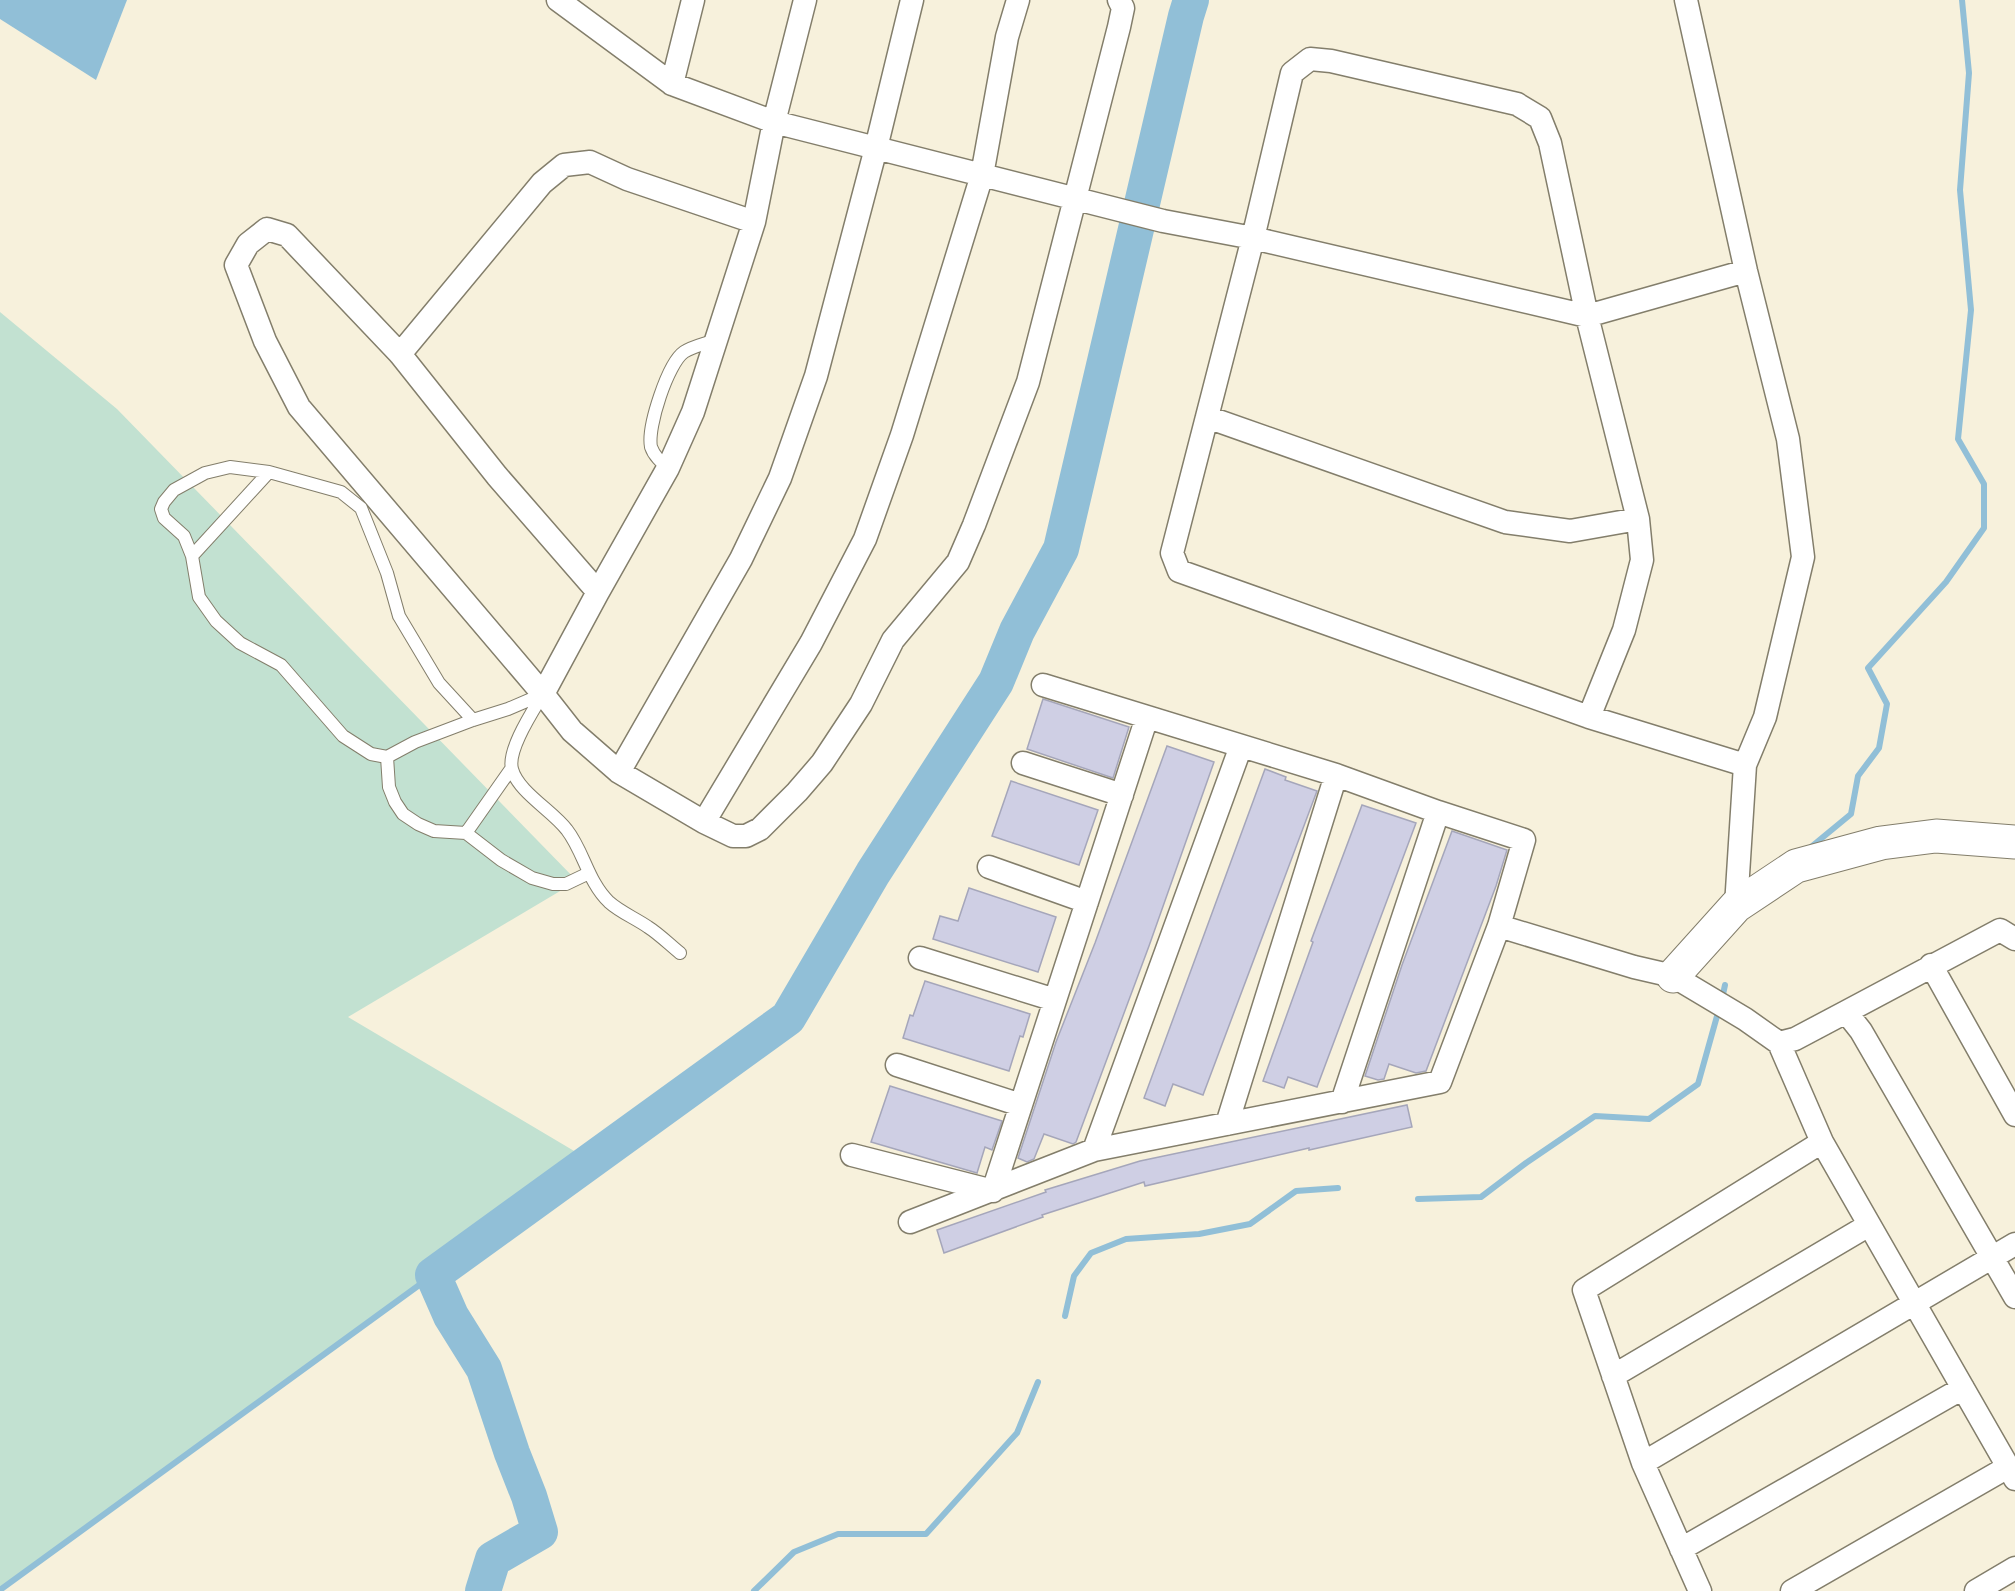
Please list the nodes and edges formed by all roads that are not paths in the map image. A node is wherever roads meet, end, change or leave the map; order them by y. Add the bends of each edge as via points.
1 (558, 0) edge
2 (693, 0) edge
3 (805, 0) edge
4 (912, 0) edge
5 (1018, 0) edge
6 (1119, 0) edge
7 (1686, 0) edge
8 (672, 84) junction
9 (774, 122) junction
10 (876, 148) junction
11 (982, 175) junction
12 (1076, 198) junction
13 (754, 222) junction
14 (1253, 238) junction
15 (1746, 271) junction
16 (1587, 316) junction
17 (715, 340) junction
18 (400, 354) junction
19 (1208, 417) junction
20 (668, 468) junction
21 (269, 472) junction
22 (1638, 519) junction
23 (192, 556) junction
24 (598, 592) junction
25 (1043, 685) dead end
26 (543, 694) junction
27 (1147, 717) junction
28 (1590, 717) junction
29 (473, 720) junction
30 (1241, 746) junction
31 (387, 757) junction
32 (1023, 763) dead end
33 (1745, 765) junction
34 (512, 769) junction
35 (619, 772) junction
36 (1336, 776) junction
37 (1122, 795) junction
38 (1438, 812) junction
39 (704, 822) junction
40 (466, 833) junction
41 (2015, 842) edge
42 (989, 867) dead end
43 (589, 873) junction
44 (1087, 902) junction
45 (1736, 906) junction
46 (1499, 926) junction
47 (2015, 939) edge
48 (680, 953) dead end
49 (920, 958) dead end
50 (1931, 965) junction
51 (1673, 976) junction
52 (1055, 1000) junction
53 (1846, 1012) junction
54 (1779, 1043) junction
55 (897, 1065) dead end
56 (1342, 1102) junction
57 (1021, 1105) junction
58 (2015, 1115) edge
59 (1227, 1124) junction
60 (1822, 1142) junction
61 (1094, 1150) junction
62 (852, 1155) dead end
63 (993, 1191) junction
64 (910, 1222) dead end
65 (1869, 1225) junction
66 (2015, 1244) edge
67 (1992, 1257) junction
68 (2015, 1297) edge
69 (1915, 1304) junction
70 (1613, 1376) junction
71 (1963, 1388) junction
72 (1643, 1463) junction
73 (2011, 1473) edge
74 (1681, 1549) junction
75 (2015, 1568) edge
76 (1700, 1591) edge
77 (1792, 1591) edge
78 (1976, 1591) edge

1 - 8 street
2 - 8 street
3 - 9 street
4 - 10 street
5 - 11 street via 1007,37
6 - 12 street via 1123,8 1119,27
7 - 15 street
8 - 9 street
9 - 10 street
9 - 13 street
10 - 11 street
10 - 35 street via 816,376 780,478 741,559
11 - 12 street
11 - 39 street via 902,435 865,539 811,643
12 - 14 street via 1163,221
12 - 39 street via 1028,382 958,562 893,640 861,704 822,763 778,811 760,829 746,836 733,836
13 - 17 street
13 - 18 street via 627,179 590,162 564,165 542,183
14 - 16 street
14 - 16 street via 1292,73 1310,59 1517,104 1540,118 1550,143
14 - 19 street
15 - 16 street
15 - 33 street via 1788,439 1803,557 1765,717
16 - 22 street
17 - 20 street via 693,412
17 - 20 lane via 684,352 674,364 660,398 651,445 655,456
18 - 24 street via 497,476
18 - 26 street via 287,234 267,229 248,244 236,265 265,340 299,406
19 - 22 street via 1504,522 1570,531
19 - 28 street via 1172,553 1179,570
20 - 24 street
21 - 23 lane
21 - 23 lane via 230,466 206,473 174,490 160,509 184,536
21 - 29 lane via 341,492 362,508 399,616 439,683
22 - 28 street via 1642,560 1624,630
23 - 31 lane via 199,597 216,621 240,643 281,665 343,736 371,754
24 - 26 street
25 - 27 street
26 - 29 lane
26 - 34 lane via 514,748
26 - 35 street via 572,731
27 - 30 street
27 - 37 street
28 - 33 street
29 - 31 lane
30 - 36 street
30 - 61 street
31 - 40 lane via 388,787 403,814 434,831
32 - 37 street
33 - 45 street
34 - 40 lane
34 - 43 lane via 522,787 568,831
35 - 39 street
36 - 38 street
36 - 59 street
37 - 44 street
38 - 46 street via 1524,840
38 - 56 street
40 - 43 lane via 532,878 566,884
41 - 45 main road via 1936,836 1881,843 1796,866
42 - 44 street
43 - 48 lane via 610,903 649,927
44 - 52 street
45 - 51 main road
46 - 51 street
46 - 56 street via 1440,1082
47 - 50 street via 2000,930
49 - 52 street
50 - 53 street
50 - 58 street
51 - 54 street
52 - 57 street
53 - 54 street via 1795,1039
53 - 67 street via 1862,1031
54 - 60 street
55 - 57 street
56 - 59 street
57 - 63 street
59 - 61 street
60 - 65 street
60 - 70 street via 1584,1290
61 - 63 street
62 - 63 street
63 - 64 street
65 - 69 street
65 - 70 street
66 - 67 street
67 - 68 street
67 - 69 street
69 - 71 street
69 - 72 street
70 - 72 street
71 - 73 street
71 - 74 street
72 - 74 street
73 - 77 street
74 - 76 street
75 - 78 street

